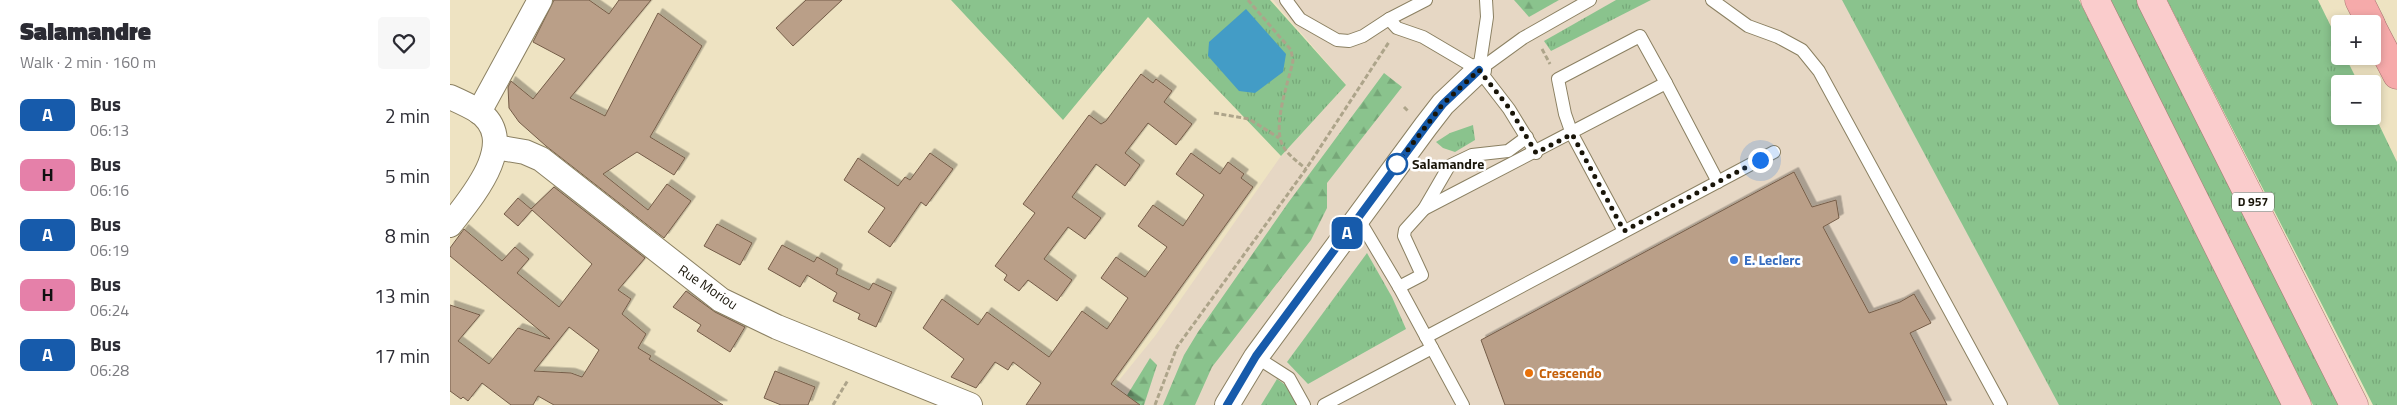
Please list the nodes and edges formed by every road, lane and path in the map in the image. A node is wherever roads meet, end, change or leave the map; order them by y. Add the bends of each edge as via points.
1 (540, 0) edge
2 (1248, 0) edge
3 (1286, 0) edge
4 (1426, 0) edge
5 (1486, 0) edge
6 (1590, 0) edge
7 (1712, 0) edge
8 (2095, 0) edge
9 (2151, 0) edge
10 (2359, 0) edge
11 (2367, 15) edge
12 (1393, 24) junction
13 (2381, 43) edge
14 (1479, 70) junction
15 (2397, 75) edge
16 (1666, 83) junction
17 (450, 97) edge
18 (478, 112) junction
19 (1214, 113) dead end
20 (1572, 134) junction
21 (1527, 137) junction
22 (1280, 138) junction
23 (495, 147) junction
24 (1774, 152) dead end
25 (1536, 153) junction
26 (1306, 169) junction
27 (1718, 182) junction
28 (1424, 209) junction
29 (1358, 218) junction
30 (450, 226) edge
31 (1624, 231) junction
32 (1399, 287) junction
33 (1429, 343) junction
34 (1256, 356) junction
35 (970, 405) edge
36 (1155, 405) edge
37 (1227, 405) edge
38 (1304, 405) edge
39 (1324, 405) edge
40 (1462, 405) edge
41 (2002, 405) edge
42 (2297, 405) edge
43 (2354, 405) edge

1 - 18 street
2 - 22 path via 1291,50 1293,61 1279,126
3 - 12 lane via 1300,19 1337,40 1349,41
4 - 12 lane
5 - 14 lane via 1487,17
6 - 14 lane via 1524,38
7 - 41 lane via 1748,26 1802,50 1819,71
8 - 42 main road
9 - 43 main road, D 957
10 - 11 highway
12 - 14 lane
12 - 26 path via 1382,56
13 - 15 highway
14 - 21 lane
14 - 29 street via 1443,104
16 - 20 lane
16 - 20 lane via 1640,36 1558,79
16 - 27 lane
17 - 18 street
18 - 23 street via 488,121
19 - 22 path via 1250,119
20 - 25 lane
20 - 31 lane
21 - 25 lane
21 - 28 lane via 1508,151 1472,155 1449,166
22 - 26 path via 1284,149
23 - 30 street via 492,161 474,195
23 - 35 street, Rue Moriou via 525,152 540,159 722,300 777,327
24 - 27 lane
25 - 28 lane
26 - 36 path via 1177,346
27 - 31 lane
28 - 32 lane via 1405,230 1404,236 1422,275
29 - 32 lane
29 - 34 street
31 - 33 lane
32 - 33 lane
33 - 39 lane
33 - 40 lane
34 - 37 street
34 - 38 lane via 1289,378

